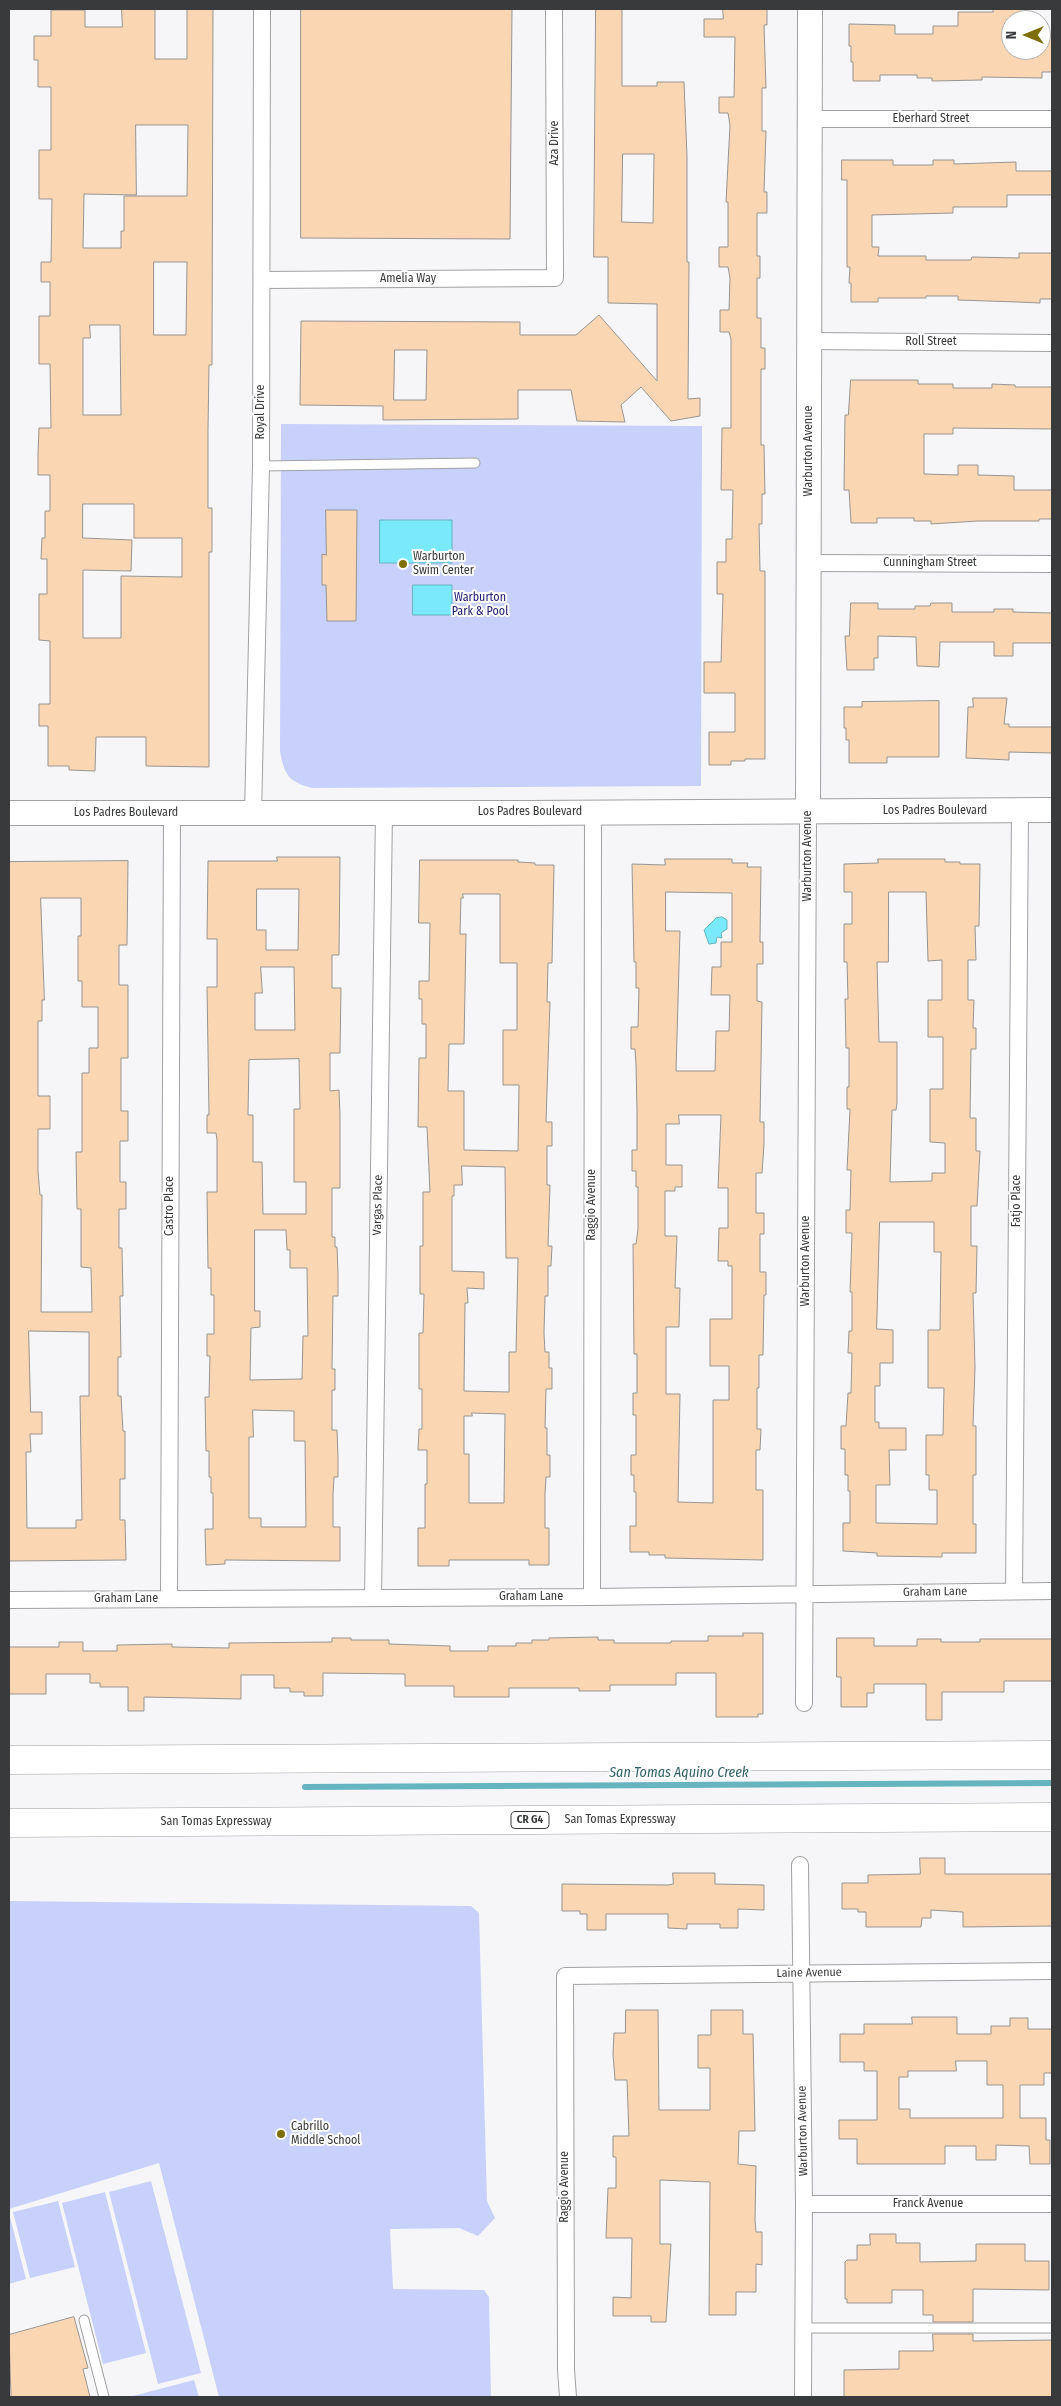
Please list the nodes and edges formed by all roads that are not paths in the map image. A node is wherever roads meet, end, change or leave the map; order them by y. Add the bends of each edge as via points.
1 (262, 9) edge
2 (554, 9) edge
3 (810, 9) edge
4 (809, 119) junction
5 (1052, 119) edge
6 (555, 278) joint
7 (262, 280) junction
8 (809, 341) junction
9 (1052, 343) edge
10 (475, 463) dead end
11 (261, 466) junction
12 (808, 563) junction
13 (1052, 564) edge
14 (1020, 810) junction
15 (1052, 810) edge
16 (384, 812) junction
17 (808, 812) junction
18 (9, 813) edge
19 (172, 813) junction
20 (593, 813) junction
21 (253, 814) junction
22 (1014, 1591) junction
23 (1052, 1591) edge
24 (806, 1594) junction
25 (592, 1597) junction
26 (373, 1598) junction
27 (169, 1599) junction
28 (9, 1600) edge
29 (804, 1703) dead end
30 (1052, 1755) edge
31 (9, 1760) edge
32 (1052, 1817) edge
33 (9, 1823) edge
34 (800, 1866) dead end
35 (1052, 1971) edge
36 (801, 1973) junction
37 (565, 1976) joint
38 (804, 2204) junction
39 (1052, 2204) edge
40 (84, 2320) dead end
41 (803, 2328) junction
42 (1052, 2328) edge
43 (104, 2397) edge
44 (568, 2397) edge
45 (803, 2397) edge

1 - 7 street, Royal Drive
2 - 6 street, Aza Drive
3 - 4 street, Warburton Avenue
4 - 5 street, Eberhard Street
4 - 8 street, Warburton Avenue
6 - 7 street, Amelia Way
7 - 11 street, Royal Drive
8 - 9 street, Roll Street
8 - 12 street, Warburton Avenue
10 - 11 lane
11 - 21 street, Royal Drive
12 - 13 street, Cunningham Street
12 - 17 street, Warburton Avenue
14 - 15 street, Los Padres Boulevard
14 - 17 street, Los Padres Boulevard
14 - 22 street, Fatjo Place
16 - 20 street, Los Padres Boulevard
16 - 21 street, Los Padres Boulevard
16 - 26 street, Vargas Place
17 - 20 street, Los Padres Boulevard
17 - 24 street, Warburton Avenue
18 - 19 street, Los Padres Boulevard
19 - 21 street, Los Padres Boulevard
19 - 27 street, Castro Place
20 - 25 street, Raggio Avenue
22 - 23 street, Graham Lane
22 - 24 street, Graham Lane
24 - 25 street, Graham Lane
24 - 29 street, Warburton Avenue
25 - 26 street, Graham Lane
26 - 27 street, Graham Lane
27 - 28 street, Graham Lane
30 - 31 highway
32 - 33 highway, San Tomas Expressway / CR G4
34 - 36 street, Warburton Avenue
35 - 36 street, Laine Avenue
36 - 37 street, Laine Avenue
36 - 38 street, Warburton Avenue
37 - 44 street, Raggio Avenue
38 - 39 street, Franck Avenue
38 - 41 street, Warburton Avenue
40 - 43 lane
41 - 42 lane
41 - 45 street, Warburton Avenue

